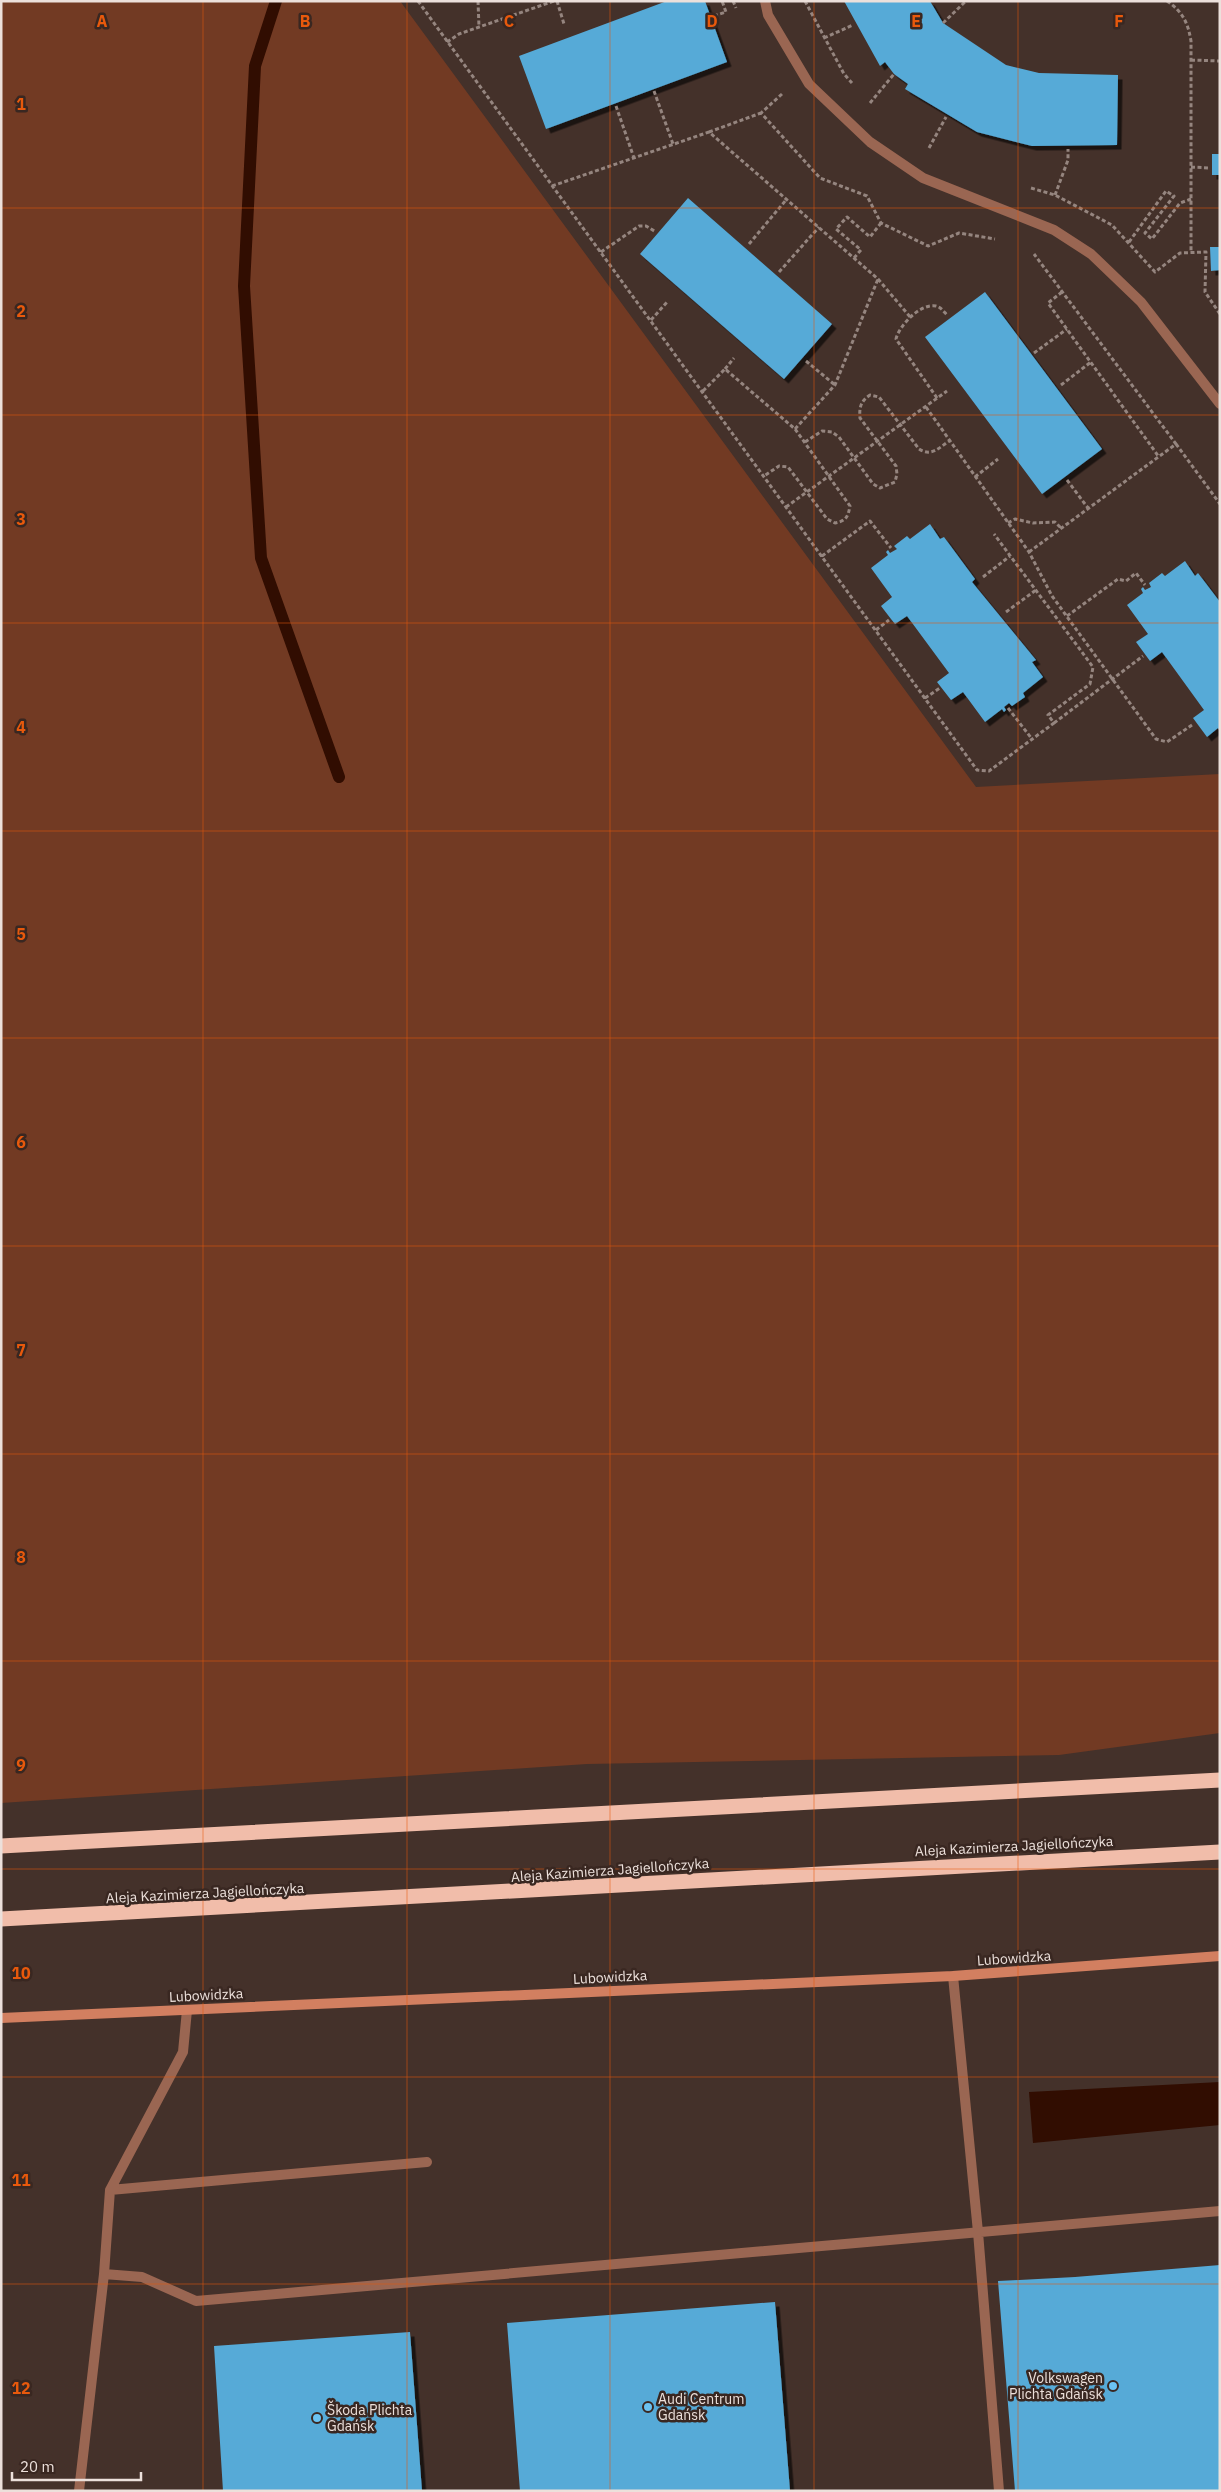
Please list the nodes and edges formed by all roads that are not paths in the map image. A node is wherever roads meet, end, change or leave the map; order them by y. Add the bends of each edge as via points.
1 (765, 1) edge
2 (1220, 404) edge
3 (1220, 1780) edge
4 (1, 1846) edge
5 (1220, 1852) edge
6 (1, 1919) edge
7 (1220, 1956) edge
8 (953, 1976) junction
9 (187, 2010) junction
10 (1, 2018) edge
11 (426, 2162) dead end
12 (110, 2190) junction
13 (1220, 2212) edge
14 (978, 2232) junction
15 (104, 2274) junction
16 (79, 2491) edge
17 (999, 2491) edge

1 - 2 lane via 768,15 809,84 870,142 923,178 1054,230 1091,254 1142,302
3 - 4 highway
5 - 6 highway, Aleja Kazimierza Jagiellończyka
7 - 8 street, Lubowidzka
8 - 9 street, Lubowidzka
8 - 14 lane
9 - 10 street, Lubowidzka
9 - 12 lane via 183,2052
11 - 12 lane
12 - 15 lane
13 - 14 lane
14 - 15 lane via 196,2301 142,2277
14 - 17 lane
15 - 16 lane

